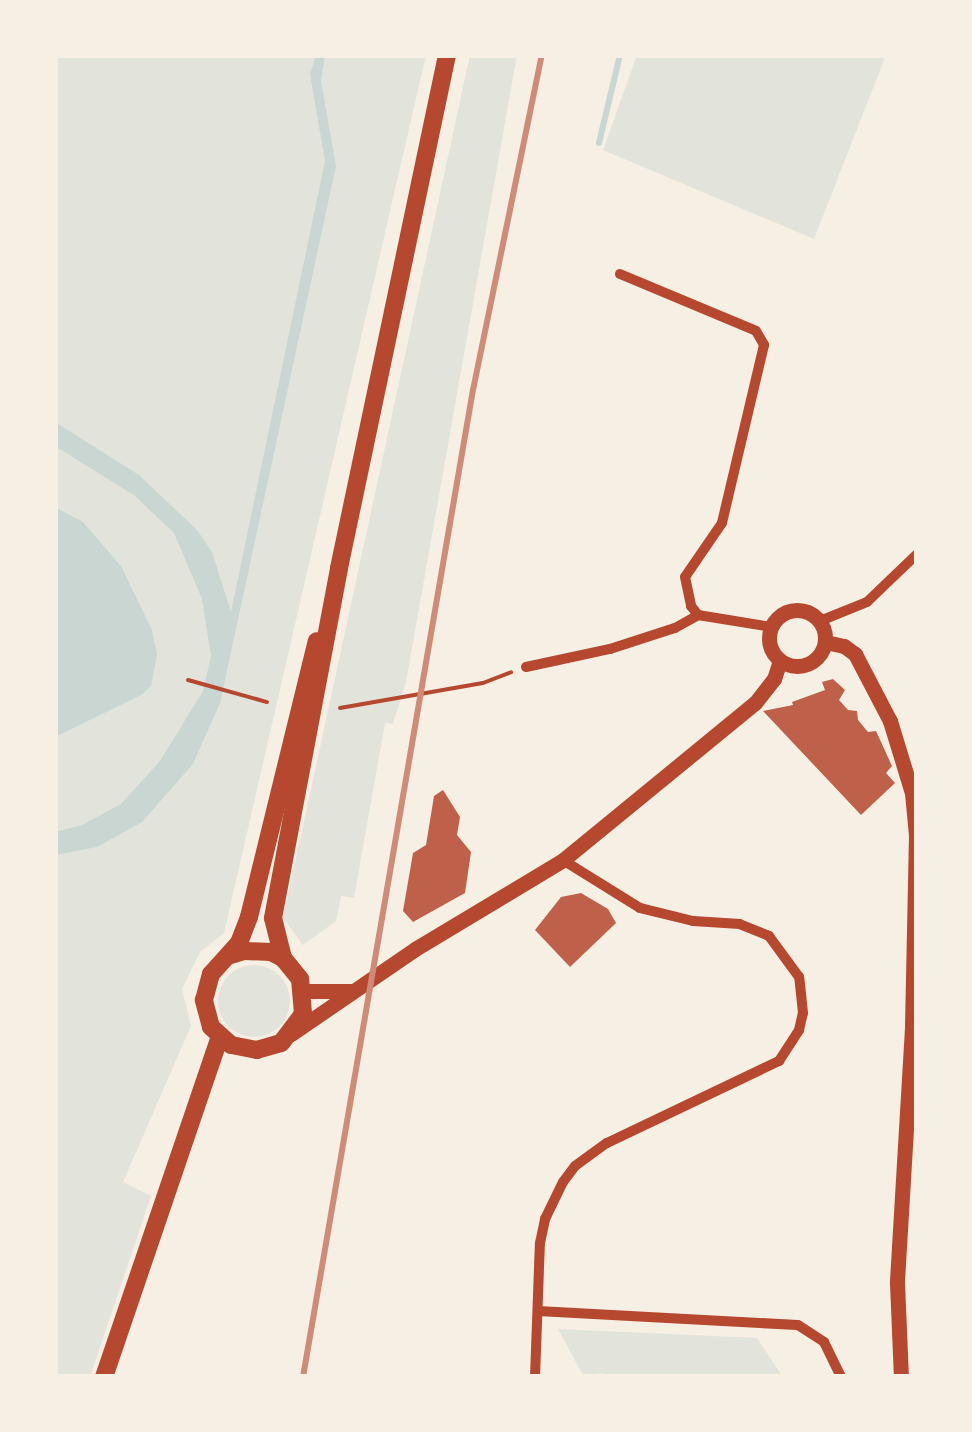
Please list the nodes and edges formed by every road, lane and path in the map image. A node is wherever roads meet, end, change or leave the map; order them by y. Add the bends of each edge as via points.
1 (448, 55) edge
2 (620, 274) dead end
3 (917, 554) edge
4 (338, 568) junction
5 (698, 614) junction
6 (820, 621) junction
7 (771, 627) junction
8 (826, 642) junction
9 (780, 660) junction
10 (526, 667) joint
11 (188, 680) dead end
12 (267, 702) dead end
13 (340, 708) dead end
14 (917, 835) edge
15 (562, 860) junction
16 (231, 955) junction
17 (283, 958) junction
18 (351, 990) junction
19 (304, 991) junction
20 (292, 1034) junction
21 (220, 1037) junction
22 (538, 1311) junction
23 (104, 1377) edge
24 (535, 1377) edge
25 (841, 1377) edge
26 (902, 1377) edge

1 - 4 main road
2 - 5 street via 756,332 764,345 722,524 685,577
3 - 6 street via 867,602
4 - 16 main road via 249,916
4 - 17 main road via 272,918
5 - 7 street
5 - 10 street via 675,628
6 - 7 street via 794,609
6 - 8 street
7 - 9 street via 770,645
8 - 9 street via 804,666
8 - 14 street via 855,654 890,721
9 - 15 street via 755,704
10 - 13 path via 483,682
11 - 12 path
14 - 26 street via 897,1283
15 - 18 street
15 - 22 street via 640,908 740,924 769,936 799,977 803,1013 778,1062 607,1142 575,1166 544,1219
16 - 17 main road via 258,950
16 - 21 main road via 211,974 204,1000
17 - 19 main road
18 - 19 street
18 - 20 street
19 - 20 main road
20 - 21 main road via 257,1050
21 - 23 main road
22 - 24 street
22 - 25 street via 798,1326 824,1342

